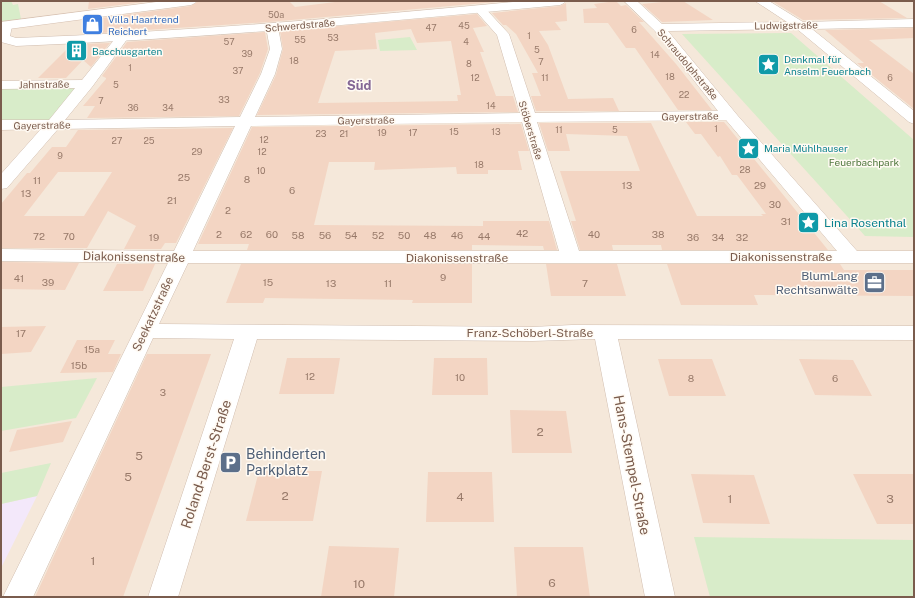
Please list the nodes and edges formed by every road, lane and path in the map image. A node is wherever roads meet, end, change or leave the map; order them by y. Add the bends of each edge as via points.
1 (191, 1) edge
2 (560, 1) edge
3 (630, 1) edge
4 (762, 1) edge
5 (480, 9) junction
6 (29, 23) junction
7 (914, 23) edge
8 (800, 25) junction
9 (3, 26) edge
10 (272, 27) junction
11 (659, 28) junction
12 (122, 38) junction
13 (3, 39) edge
14 (40, 41) junction
15 (88, 84) junction
16 (1, 85) edge
17 (912, 115) edge
18 (730, 116) junction
19 (527, 117) junction
20 (245, 122) junction
21 (1, 125) edge
22 (53, 125) junction
23 (1, 184) edge
24 (1, 256) edge
25 (852, 257) junction
26 (914, 257) edge
27 (179, 258) junction
28 (571, 258) junction
29 (146, 331) junction
30 (248, 331) junction
31 (605, 332) junction
32 (914, 333) edge
33 (18, 597) edge
34 (163, 597) edge
35 (660, 597) edge

1 - 6 street
2 - 5 street, Schwerdstraße
3 - 11 street, Schraudolphstraße
4 - 8 street
5 - 10 street, Schwerdstraße
5 - 19 street, Stöberstraße via 503,34
6 - 9 street
6 - 14 street via 24,35
7 - 8 street, Ludwigstraße
8 - 11 street, Ludwigstraße
8 - 17 street
9 - 13 street, Schwerdstraße
10 - 12 street, Schwerdstraße
10 - 20 street, Seekatzstraße via 276,49 272,64
11 - 18 street, Schraudolphstraße
12 - 14 street, Schwerdstraße
12 - 15 street
13 - 14 street, Schwerdstraße via 16,42
15 - 16 street, Jahnstraße
15 - 22 street
18 - 19 street, Gayerstraße
18 - 25 street, Schraudolphstraße
19 - 20 street, Gayerstraße
19 - 28 street, Stöberstraße
20 - 22 street, Gayerstraße
20 - 27 street, Seekatzstraße
21 - 22 street, Gayerstraße
22 - 23 street
24 - 27 street, Diakonissenstraße
25 - 26 street, Diakonissenstraße
25 - 28 street, Diakonissenstraße
27 - 28 street, Diakonissenstraße
27 - 29 street, Seekatzstraße
29 - 30 street, Franz-Schöberl-Straße
29 - 33 street, Seekatzstraße
30 - 31 street, Franz-Schöberl-Straße via 532,334
30 - 34 street, Roland-Berst-Straße
31 - 32 street, Franz-Schöberl-Straße
31 - 35 street, Hans-Stempel-Straße

